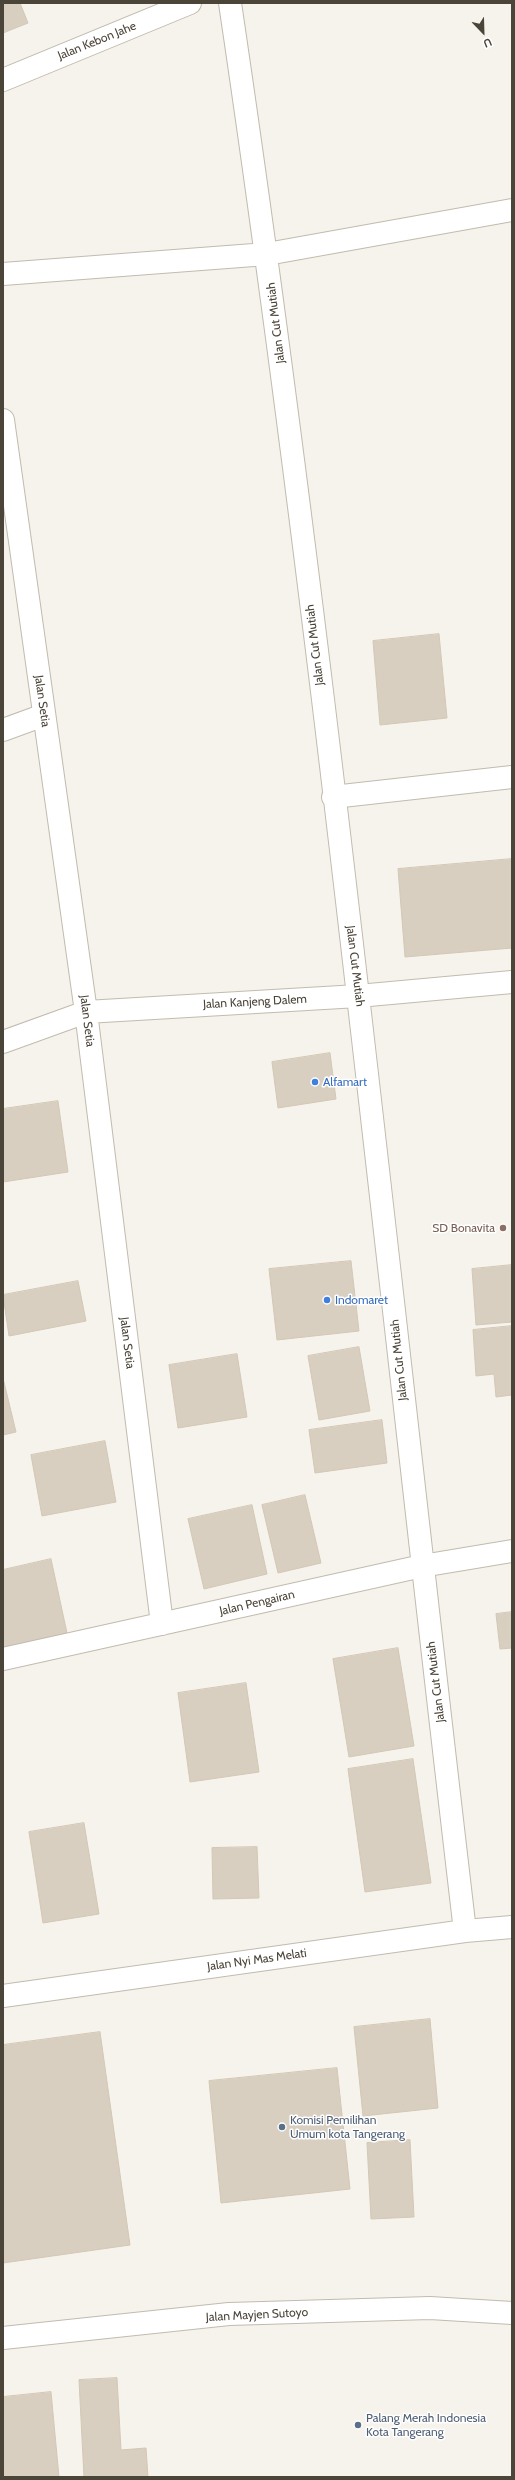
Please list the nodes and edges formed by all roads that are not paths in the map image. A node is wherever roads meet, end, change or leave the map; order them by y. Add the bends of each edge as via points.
1 (190, 3) edge
2 (230, 3) edge
3 (3, 80) edge
4 (512, 210) edge
5 (267, 254) junction
6 (3, 274) edge
7 (3, 420) edge
8 (44, 714) junction
9 (3, 730) edge
10 (512, 777) edge
11 (333, 796) junction
12 (512, 982) edge
13 (358, 996) junction
14 (86, 1012) junction
15 (3, 1042) edge
16 (512, 1551) edge
17 (422, 1566) junction
18 (162, 1624) junction
19 (3, 1659) edge
20 (512, 1927) edge
21 (465, 1931) junction
22 (3, 1996) edge
23 (512, 2313) edge
24 (3, 2338) edge

1 - 3 street, Jalan Kebon Jahe
2 - 5 street, Jalan Cut Mutiah
4 - 5 street
5 - 6 street
5 - 11 street, Jalan Cut Mutiah
7 - 8 street, Jalan Setia
8 - 9 street
8 - 14 street, Jalan Setia
10 - 11 street
11 - 13 street, Jalan Cut Mutiah
12 - 13 street, Jalan Kanjeng Dalem
13 - 14 street, Jalan Kanjeng Dalem
13 - 17 street, Jalan Cut Mutiah
14 - 15 street, Jalan Kanjeng Dalem
14 - 18 street, Jalan Setia
16 - 17 street, Jalan Pengairan
17 - 18 street, Jalan Pengairan
17 - 21 street, Jalan Cut Mutiah
18 - 19 street, Jalan Pengairan
20 - 21 street, Jalan Nyi Mas Melati
21 - 22 street, Jalan Nyi Mas Melati
23 - 24 street, Jalan Mayjen Sutoyo via 430,2308 229,2314

